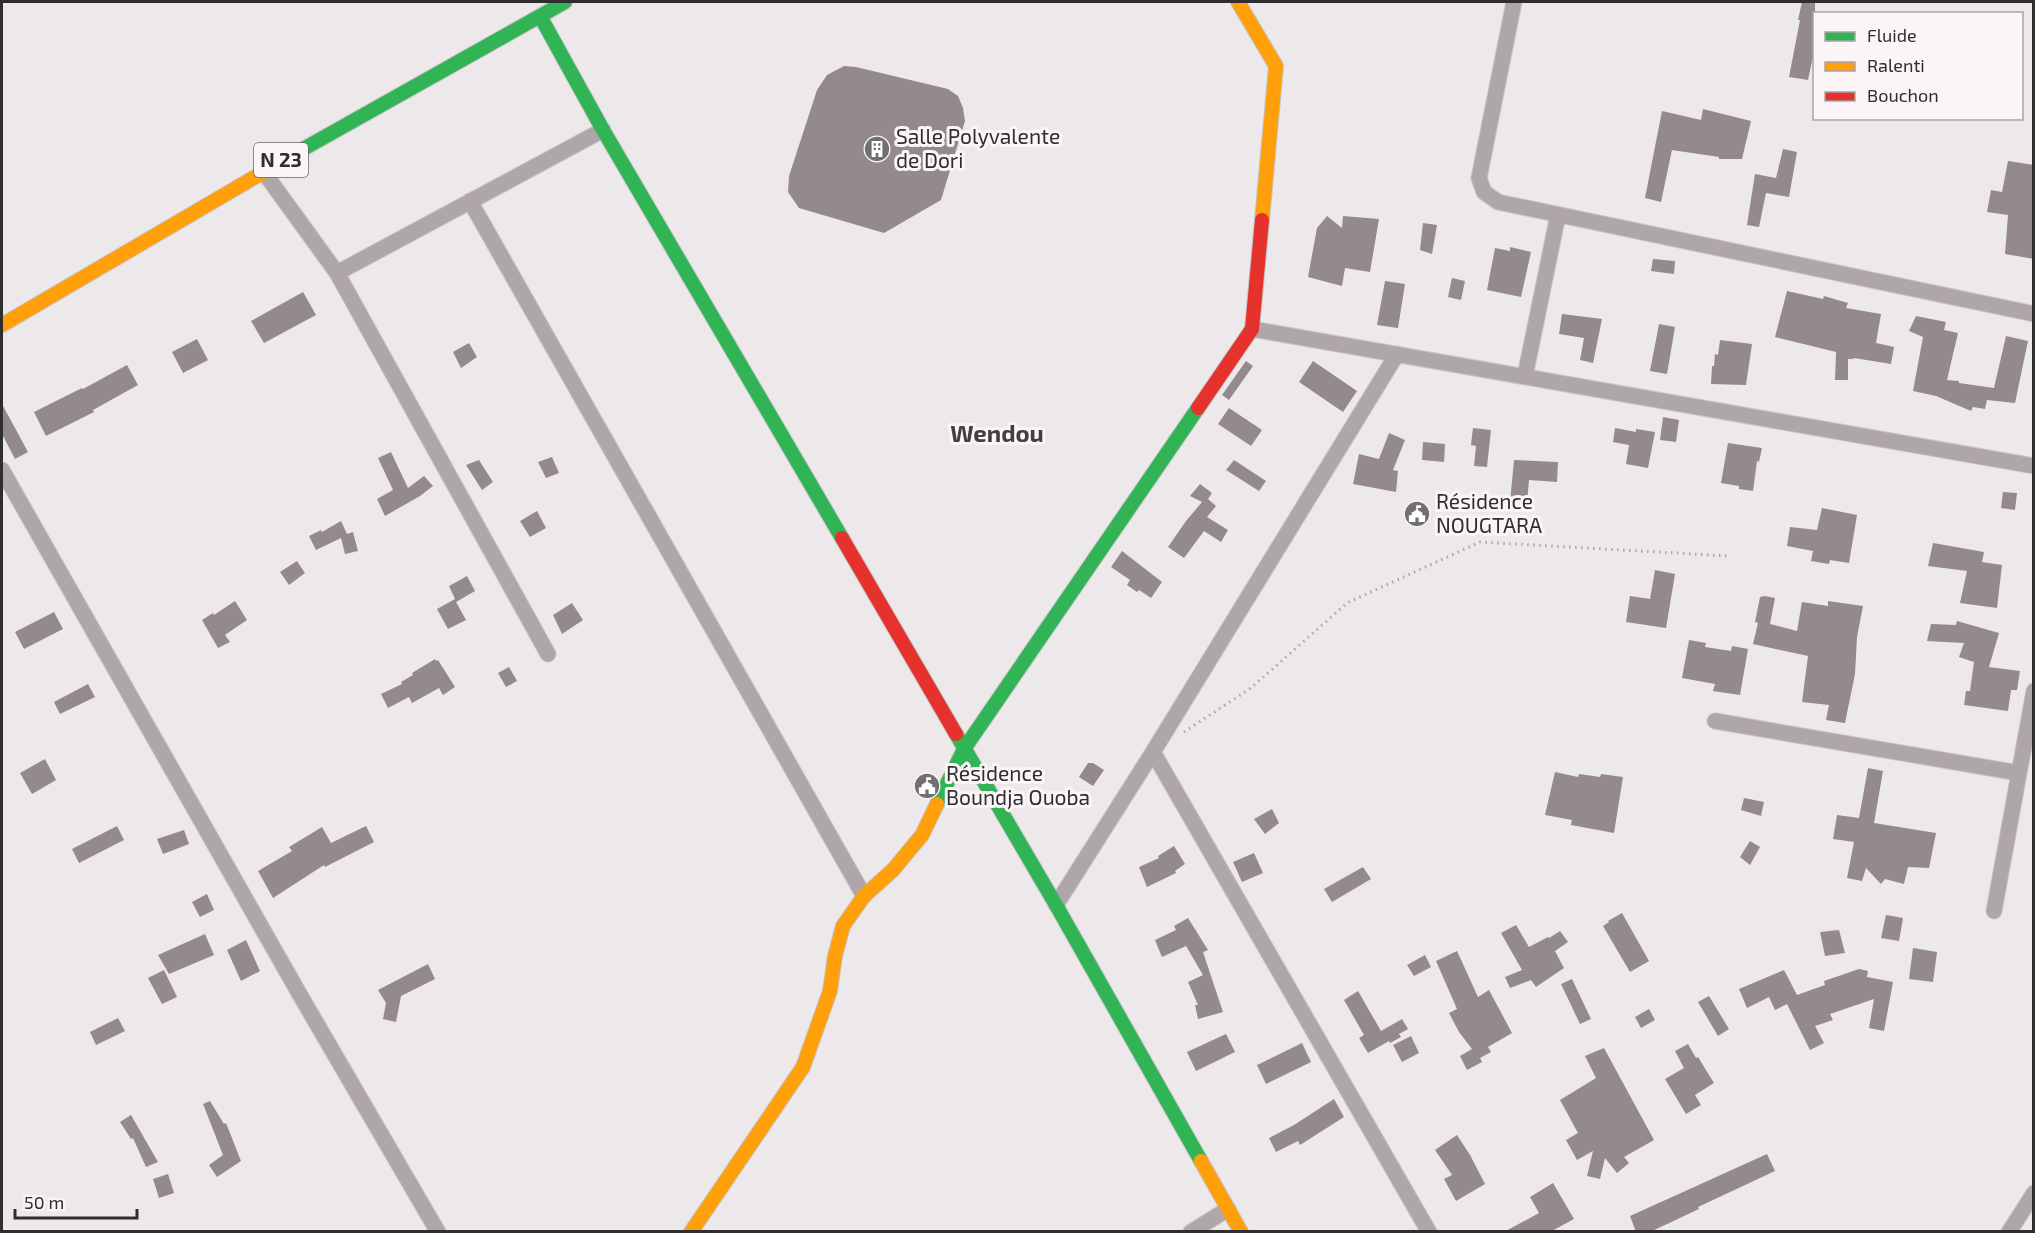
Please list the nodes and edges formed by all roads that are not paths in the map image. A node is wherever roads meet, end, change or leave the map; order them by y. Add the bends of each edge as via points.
1 (565, 2) edge
2 (1238, 2) edge
3 (1514, 2) edge
4 (540, 16) junction
5 (603, 130) junction
6 (263, 171) junction
7 (470, 201) junction
8 (1558, 215) junction
9 (337, 273) junction
10 (2034, 314) edge
11 (2, 325) edge
12 (1252, 329) junction
13 (1397, 354) junction
14 (1525, 376) junction
15 (2034, 466) edge
16 (2, 470) edge
17 (548, 654) dead end
18 (2034, 691) edge
19 (1715, 721) dead end
20 (964, 748) junction
21 (1153, 752) junction
22 (2019, 773) junction
23 (864, 896) junction
24 (1056, 905) junction
25 (1994, 910) dead end
26 (2034, 1193) edge
27 (1228, 1209) junction
28 (438, 1232) edge
29 (691, 1232) edge
30 (1191, 1232) edge
31 (1241, 1232) edge
32 (1429, 1232) edge
33 (2009, 1232) edge

1 - 4 street, N 23
2 - 12 street via 1276,66
3 - 8 street via 1479,178 1484,192 1498,202
4 - 5 street
4 - 6 street, N 23
5 - 7 street
5 - 20 street
6 - 9 street
6 - 11 street, N 23
7 - 9 street
7 - 23 street
8 - 10 street
8 - 14 street
9 - 17 street
12 - 13 street
12 - 20 street
13 - 14 street
13 - 21 street
14 - 15 street
16 - 28 street
18 - 22 street
19 - 22 street
20 - 23 street via 922,835 893,870
20 - 24 street
21 - 24 street
21 - 32 street
22 - 25 street
23 - 29 street via 843,926 830,991 802,1067
24 - 27 street
26 - 33 street
27 - 30 street
27 - 31 street

